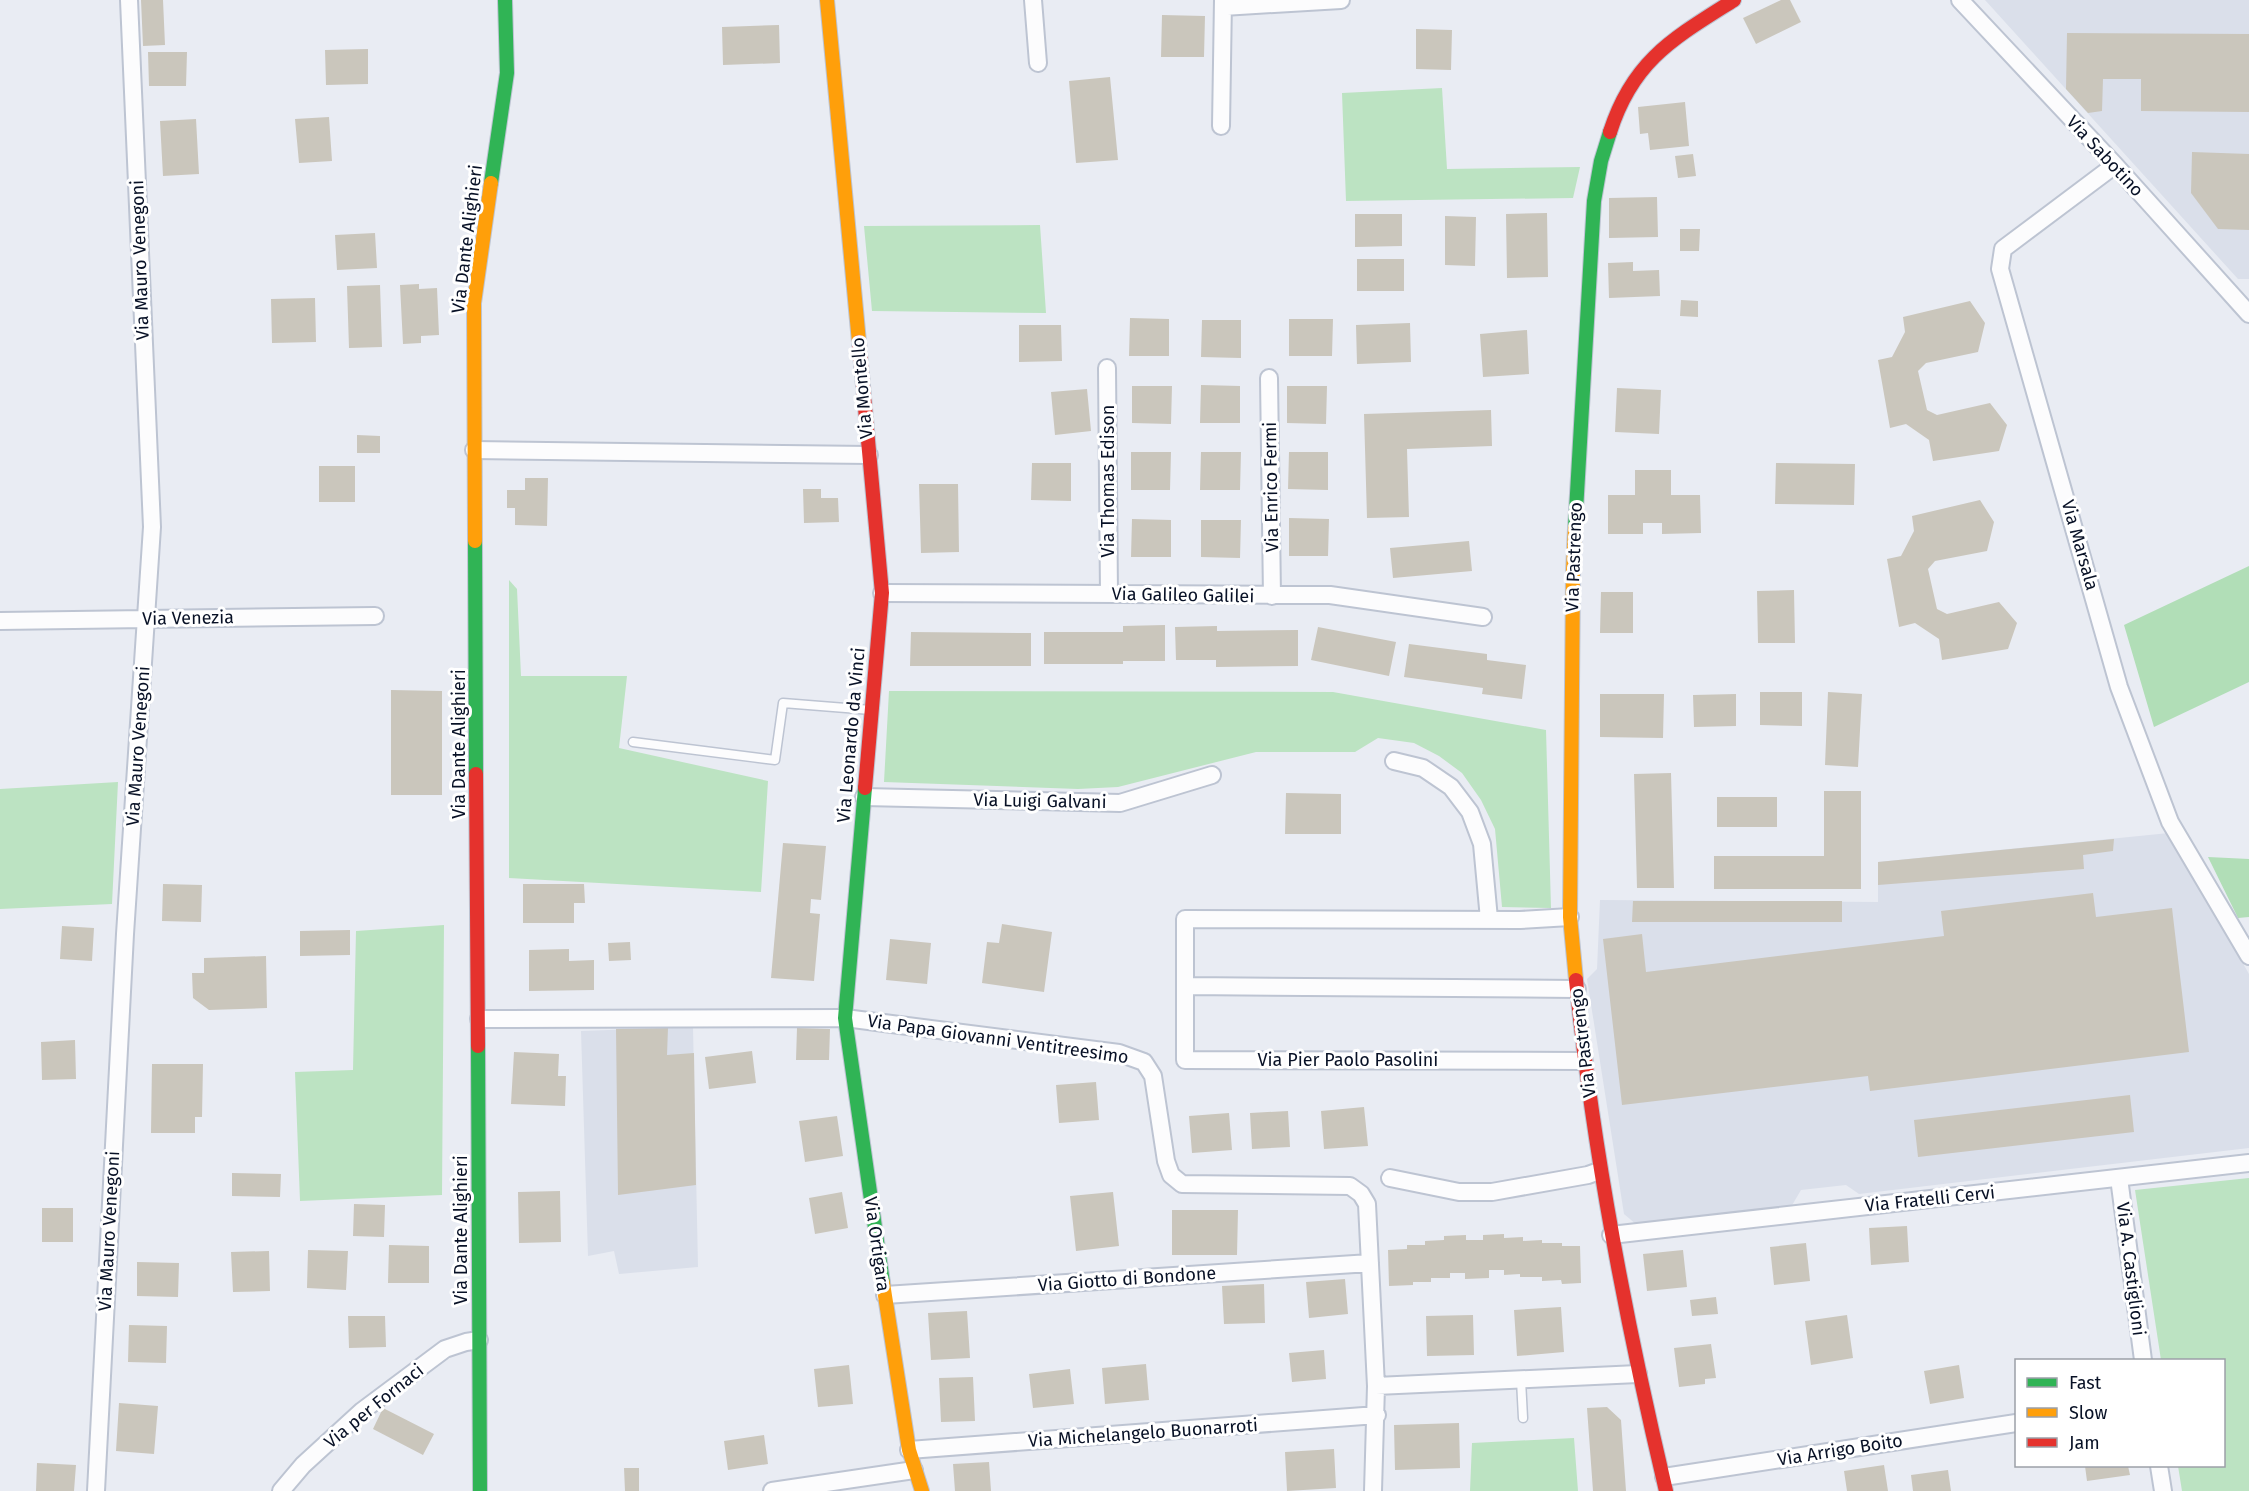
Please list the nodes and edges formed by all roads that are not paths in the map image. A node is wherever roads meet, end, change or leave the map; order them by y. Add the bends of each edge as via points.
1 (129, 0) edge
2 (505, 0) edge
3 (827, 0) edge
4 (1033, 0) edge
5 (1341, 0) edge
6 (1734, 0) edge
7 (1960, 0) edge
8 (1223, 3) edge
9 (1038, 63) dead end
10 (1221, 126) dead end
11 (2115, 165) junction
12 (2249, 314) edge
13 (1107, 368) dead end
14 (1269, 378) dead end
15 (474, 450) junction
16 (869, 455) junction
17 (882, 593) junction
18 (1109, 594) junction
19 (1272, 596) junction
20 (375, 616) dead end
21 (1483, 617) dead end
22 (147, 619) junction
23 (0, 621) edge
24 (872, 710) junction
25 (633, 742) dead end
26 (1394, 762) dead end
27 (1212, 774) dead end
28 (864, 796) junction
29 (1570, 917) junction
30 (1489, 919) junction
31 (2249, 956) edge
32 (1186, 986) junction
33 (1577, 989) junction
34 (845, 1018) junction
35 (479, 1019) junction
36 (1584, 1061) junction
37 (2249, 1163) edge
38 (1599, 1171) junction
39 (1390, 1178) dead end
40 (2120, 1178) junction
41 (1611, 1235) junction
42 (1370, 1263) junction
43 (885, 1295) junction
44 (479, 1341) junction
45 (2143, 1359) edge
46 (1638, 1374) junction
47 (1521, 1380) junction
48 (1376, 1386) junction
49 (1377, 1415) junction
50 (1523, 1418) dead end
51 (2015, 1423) edge
52 (909, 1450) junction
53 (2159, 1467) edge
54 (914, 1470) junction
55 (1665, 1484) edge
56 (96, 1491) edge
57 (281, 1491) edge
58 (480, 1491) edge
59 (772, 1491) edge
60 (922, 1491) edge
61 (1373, 1491) edge
62 (2163, 1491) edge

1 - 22 street, Via Mauro Venegoni via 152,527
2 - 15 street, Via Dante Alighieri via 507,73 474,303
3 - 16 street, Via Montello
4 - 9 street
5 - 8 street
6 - 29 street, Via Pastrengo via 1672,39 1627,88 1597,181 1573,572
7 - 11 street, Via Sabotino
8 - 10 street
11 - 12 street, Via Sabotino
11 - 31 street, Via Marsala via 2003,249 2000,269 2119,687 2170,822
13 - 18 street, Via Thomas Edison
14 - 19 street, Via Enrico Fermi
15 - 16 street, Via Montello
15 - 35 street, Via Dante Alighieri
16 - 17 street, Via Leonardo da Vinci
17 - 18 street, Via Galileo Galilei
17 - 24 street, Via Leonardo da Vinci
18 - 19 street, Via Galileo Galilei
19 - 21 street, Via Galileo Galilei via 1330,595
20 - 22 street, Via Venezia
22 - 23 street, Via Venezia
22 - 56 street, Via Mauro Venegoni via 125,934
24 - 25 lane via 783,703 775,760
24 - 28 street, Via Leonardo da Vinci
26 - 30 street via 1424,768 1451,787 1470,812 1482,844
27 - 28 street, Via Luigi Galvani via 1120,803
28 - 34 street, Via Leonardo da Vinci
29 - 30 street, Via Pier Paolo Pasolini
29 - 33 street, Via Pastrengo
30 - 32 street, Via Pier Paolo Pasolini via 1185,919
32 - 33 street
32 - 36 street, Via Pier Paolo Pasolini via 1185,1060
33 - 36 street, Via Pastrengo
34 - 35 street, Via Papa Giovanni Ventitreesimo
34 - 42 street, Via Papa Giovanni Ventitreesimo via 1135,1057 1144,1062 1153,1076 1171,1175 1182,1184 1197,1186 1350,1186 1366,1204
34 - 43 street, Via Ortigara
35 - 44 street, Via Dante Alighieri
36 - 38 street, Via Pastrengo
37 - 40 street, Via Fratelli Cervi
38 - 39 street via 1492,1192 1459,1192
38 - 41 street, Via Pastrengo
40 - 41 street, Via Fratelli Cervi
40 - 45 street, Via A. Castiglioni
41 - 46 street, Via Pastrengo
42 - 43 street, Via Giotto di Bondone
42 - 48 street, Via Papa Giovanni Ventitreesimo
43 - 52 street, Via Ortigara
44 - 57 street, Via per Fornaci via 445,1349 362,1411
44 - 58 street, Via Dante Alighieri
46 - 47 street
46 - 55 street, Via Pastrengo
47 - 48 street
47 - 50 lane
48 - 49 street, Via Papa Giovanni Ventitreesimo
49 - 52 street, Via Michelangelo Buonarroti
49 - 61 street, Via Papa Giovanni Ventitreesimo
51 - 55 street, Via Arrigo Boito
52 - 54 street, Via Ortigara
53 - 62 street
54 - 59 street
54 - 60 street, Via Ortigara

